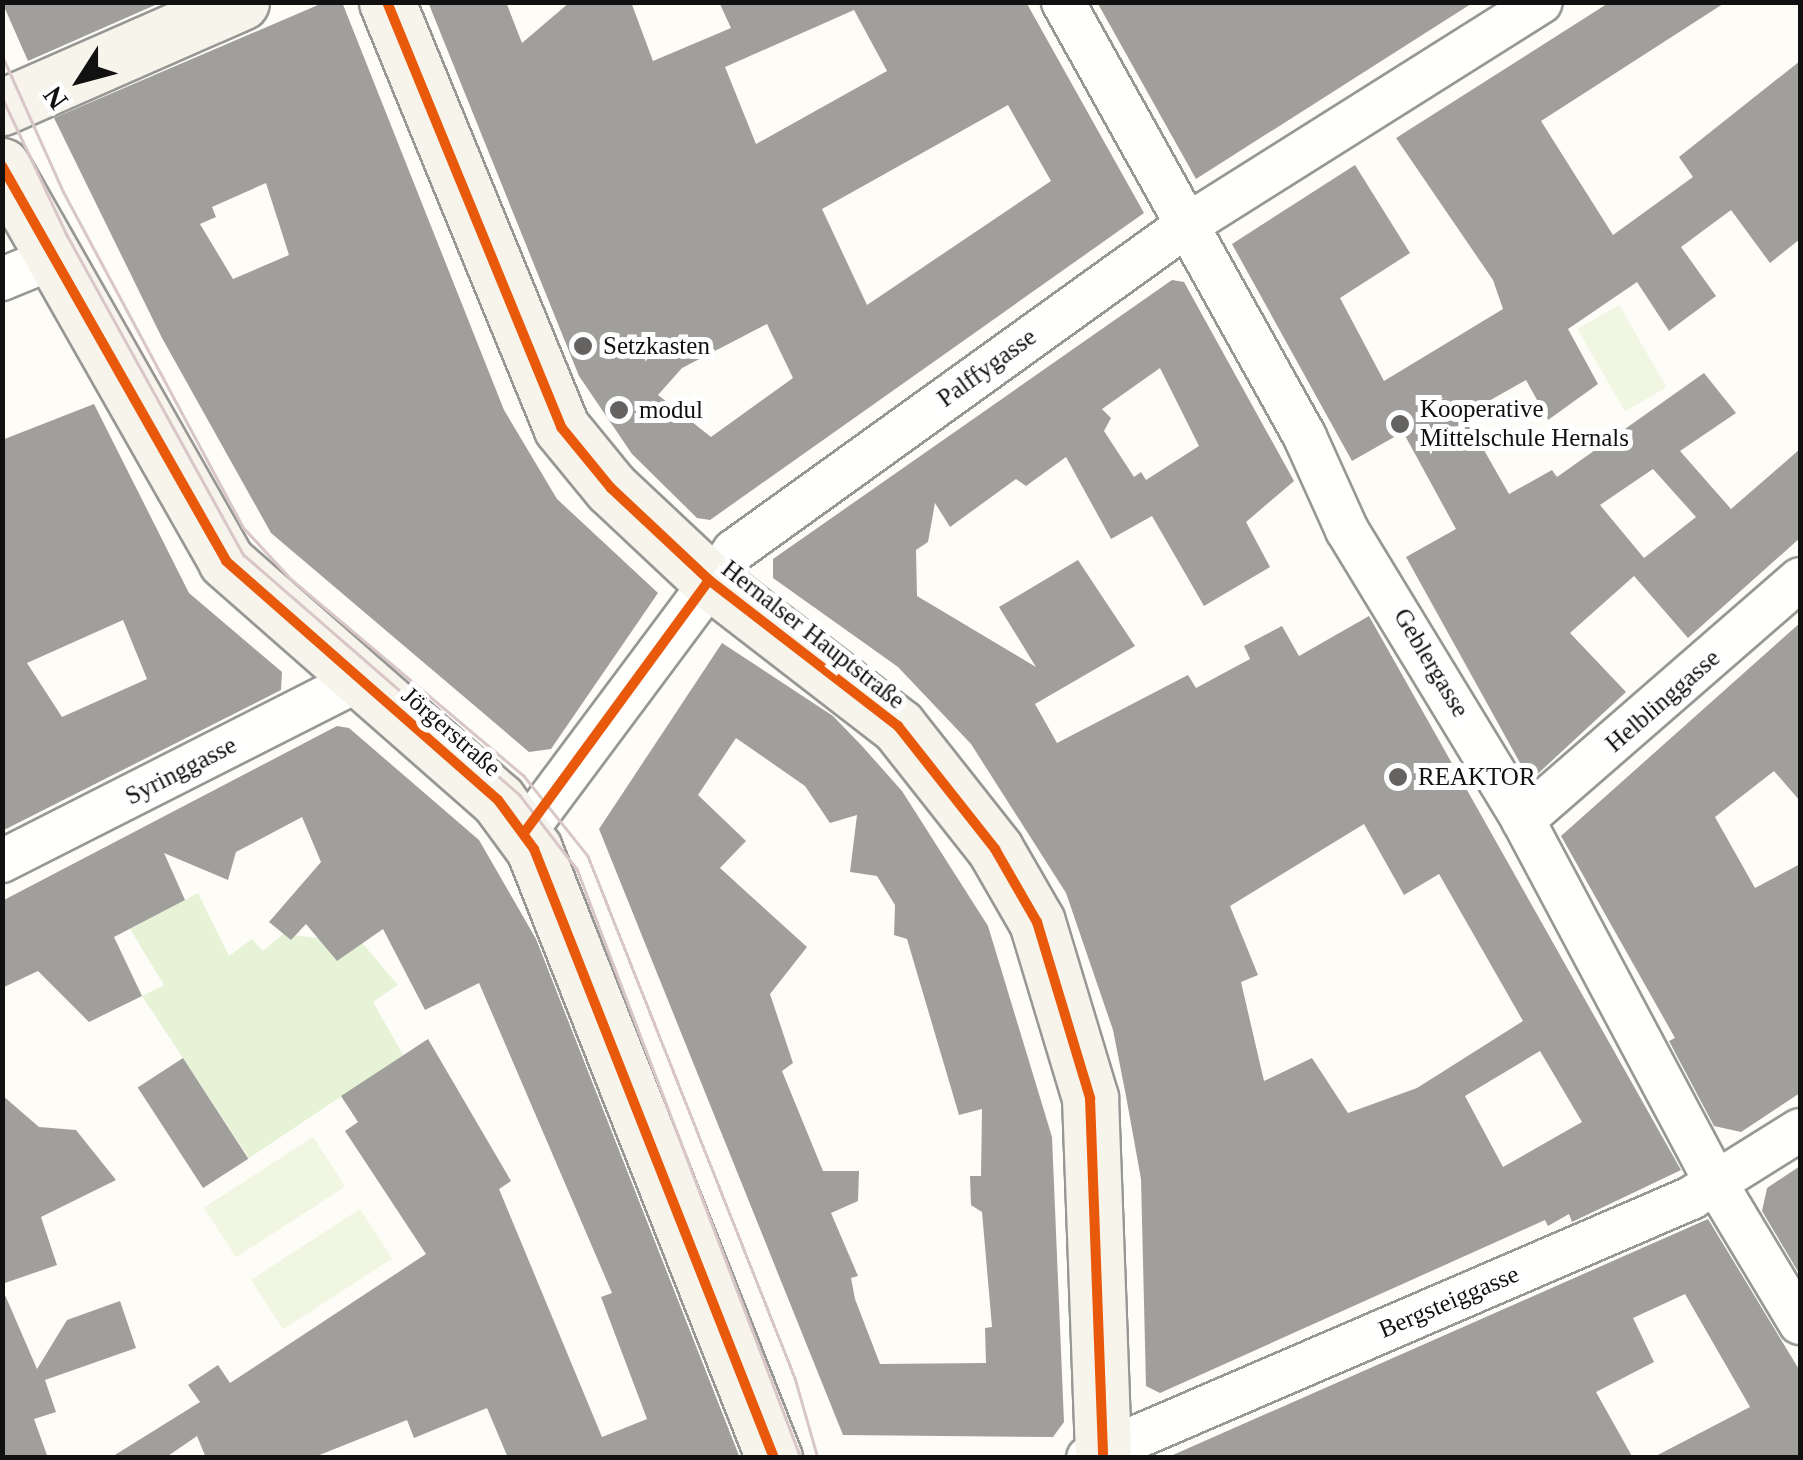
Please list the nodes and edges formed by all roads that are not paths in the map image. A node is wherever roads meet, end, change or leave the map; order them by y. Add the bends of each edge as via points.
1 (241, 2) edge
2 (387, 2) edge
3 (1063, 2) edge
4 (1541, 2) edge
5 (2, 107) edge
6 (2, 166) edge
7 (1187, 224) junction
8 (58, 256) junction
9 (2, 279) edge
10 (1800, 579) edge
11 (709, 580) junction
12 (359, 680) junction
13 (1523, 820) junction
14 (524, 834) junction
15 (2, 861) edge
16 (1800, 1130) edge
17 (1717, 1184) junction
18 (1800, 1323) edge
19 (1098, 1456) edge
20 (774, 1458) edge

1 - 5 main road
2 - 11 main road, Hernalser Hauptstraße via 561,427 610,488
3 - 7 street, Geblergasse
4 - 7 street, Palffygasse
6 - 8 main road, Jörgerstraße
7 - 11 street, Palffygasse via 734,551
7 - 13 street, Geblergasse via 1346,530
8 - 9 street
8 - 12 main road, Jörgerstraße via 226,560
10 - 13 street, Helblinggasse
11 - 14 street, Palffygasse
11 - 19 main road, Hernalser Hauptstraße via 898,726 995,849 1037,922 1090,1098
12 - 14 main road, Jörgerstraße via 498,800
12 - 15 street, Syringgasse
13 - 17 street, Geblergasse
14 - 20 main road, Jörgerstraße via 554,887
16 - 17 street, Bergsteiggasse
17 - 18 street, Geblergasse
17 - 19 street, Bergsteiggasse

